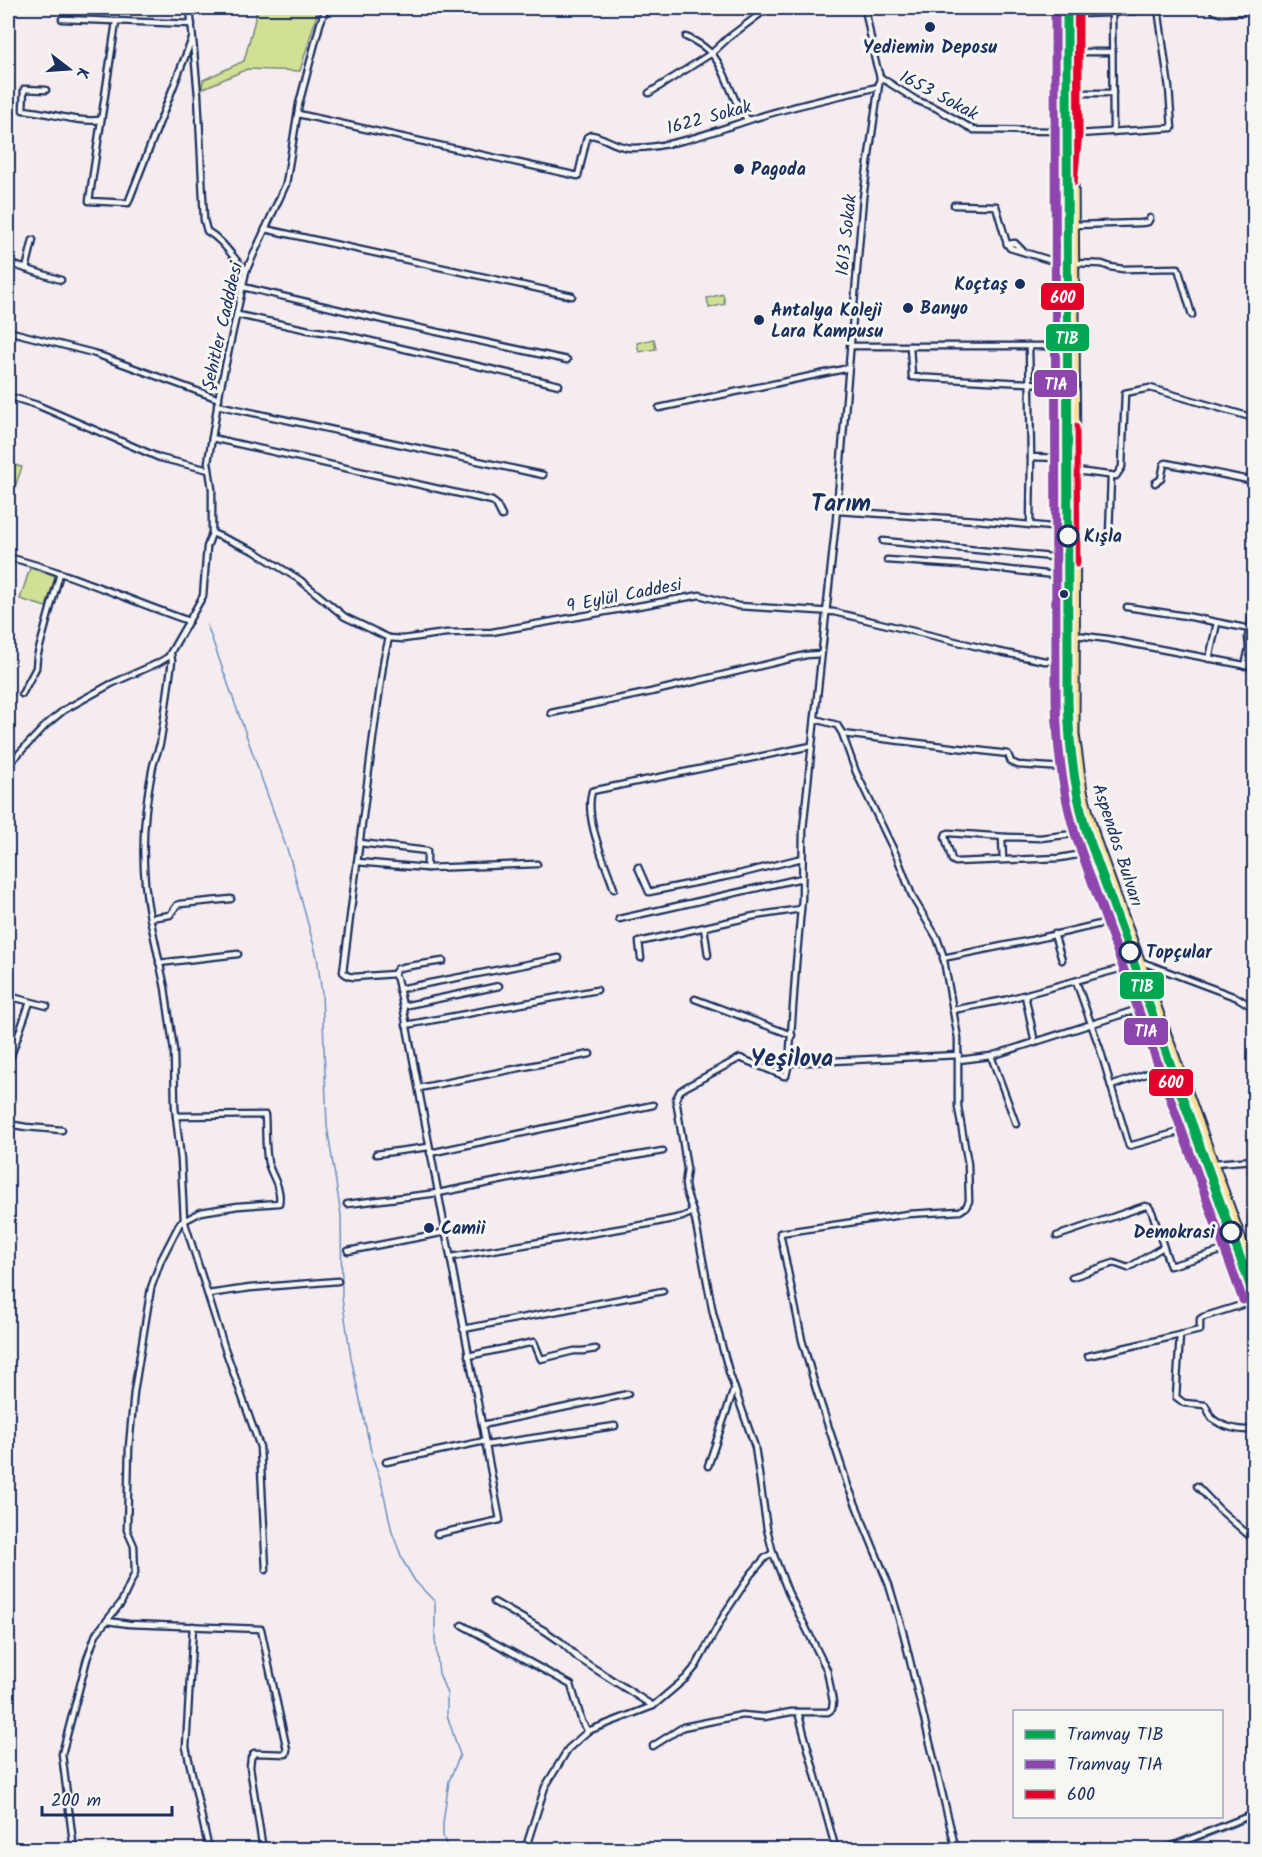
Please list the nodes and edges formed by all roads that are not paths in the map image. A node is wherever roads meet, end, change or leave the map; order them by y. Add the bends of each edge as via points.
1 (190, 8) edge
2 (326, 8) edge
3 (768, 8) edge
4 (865, 8) edge
5 (1058, 8) edge
6 (1063, 8) edge
7 (1158, 8) edge
8 (1212, 8) edge
9 (1076, 10) edge
10 (1112, 10) edge
11 (1254, 12) edge
12 (62, 19) dead end
13 (116, 22) junction
14 (192, 24) junction
15 (686, 37) dead end
16 (192, 39) junction
17 (1078, 52) junction
18 (1113, 52) junction
19 (712, 53) junction
20 (880, 77) junction
21 (878, 87) junction
22 (46, 90) dead end
23 (649, 93) dead end
24 (1078, 93) junction
25 (1113, 93) junction
26 (298, 114) junction
27 (101, 120) junction
28 (748, 120) junction
29 (1058, 131) junction
30 (1113, 132) junction
31 (1078, 134) junction
32 (1073, 168) junction
33 (1063, 169) junction
34 (954, 205) dead end
35 (1150, 218) dead end
36 (1074, 225) junction
37 (266, 229) junction
38 (33, 240) dead end
39 (1063, 261) junction
40 (8, 263) edge
41 (1074, 263) junction
42 (26, 269) junction
43 (246, 272) junction
44 (61, 280) dead end
45 (243, 287) junction
46 (573, 296) dead end
47 (238, 315) junction
48 (1192, 315) dead end
49 (8, 331) edge
50 (850, 346) junction
51 (910, 346) junction
52 (1029, 346) junction
53 (1064, 346) junction
54 (567, 360) dead end
55 (849, 368) junction
56 (1029, 383) junction
57 (559, 385) dead end
58 (1064, 385) junction
59 (8, 396) edge
60 (218, 402) junction
61 (659, 408) dead end
62 (1254, 418) edge
63 (212, 438) junction
64 (1031, 457) junction
65 (1062, 458) junction
66 (210, 470) junction
67 (1076, 471) junction
68 (543, 475) dead end
69 (1111, 475) junction
70 (1254, 481) edge
71 (1155, 483) dead end
72 (837, 511) junction
73 (502, 516) dead end
74 (1030, 525) junction
75 (1062, 528) junction
76 (212, 533) junction
77 (1109, 536) dead end
78 (883, 541) dead end
79 (8, 557) edge
80 (1063, 558) junction
81 (887, 560) dead end
82 (60, 573) junction
83 (1064, 576) junction
84 (1254, 606) edge
85 (1127, 607) dead end
86 (828, 611) junction
87 (189, 621) junction
88 (1217, 623) junction
89 (1250, 629) junction
90 (1076, 635) junction
91 (389, 638) junction
92 (171, 654) junction
93 (821, 654) junction
94 (1209, 659) junction
95 (1064, 661) junction
96 (1245, 666) junction
97 (1254, 668) edge
98 (22, 694) dead end
99 (551, 713) dead end
100 (815, 719) junction
101 (843, 734) junction
102 (811, 746) junction
103 (8, 765) edge
104 (1065, 768) junction
105 (1082, 833) junction
106 (1006, 837) junction
107 (360, 843) junction
108 (1088, 852) junction
109 (802, 858) junction
110 (1003, 859) junction
111 (357, 862) junction
112 (537, 864) dead end
113 (638, 867) dead end
114 (427, 868) junction
115 (802, 878) junction
116 (614, 889) dead end
117 (231, 899) dead end
118 (801, 909) junction
119 (150, 918) junction
120 (619, 919) dead end
121 (1113, 921) junction
122 (705, 927) junction
123 (1054, 934) junction
124 (238, 954) dead end
125 (708, 955) dead end
126 (559, 958) dead end
127 (641, 958) dead end
128 (943, 958) junction
129 (1062, 960) dead end
130 (443, 961) dead end
131 (1142, 962) junction
132 (159, 963) junction
133 (1130, 966) junction
134 (394, 974) junction
135 (1076, 981) junction
136 (499, 986) dead end
137 (399, 989) junction
138 (597, 990) dead end
139 (1025, 995) junction
140 (8, 996) edge
141 (695, 999) dead end
142 (30, 1002) junction
143 (47, 1006) dead end
144 (403, 1006) junction
145 (1145, 1007) junction
146 (1254, 1008) edge
147 (953, 1010) junction
148 (406, 1025) junction
149 (1092, 1026) junction
150 (792, 1035) junction
151 (1035, 1043) junction
152 (590, 1054) dead end
153 (991, 1056) junction
154 (959, 1058) junction
155 (789, 1063) junction
156 (8, 1064) edge
157 (1166, 1067) junction
158 (1111, 1086) junction
159 (419, 1088) junction
160 (653, 1105) dead end
161 (176, 1116) junction
162 (8, 1124) edge
163 (1016, 1124) dead end
164 (1189, 1129) junction
165 (62, 1130) dead end
166 (429, 1150) junction
167 (663, 1151) dead end
168 (376, 1154) dead end
169 (1254, 1160) edge
170 (1215, 1163) junction
171 (1251, 1171) dead end
172 (1254, 1180) edge
173 (438, 1193) junction
174 (347, 1204) dead end
175 (693, 1212) junction
176 (184, 1220) junction
177 (446, 1232) junction
178 (1057, 1236) dead end
179 (1163, 1247) junction
180 (1231, 1248) junction
181 (348, 1251) dead end
182 (451, 1257) junction
183 (1252, 1259) edge
184 (1254, 1273) edge
185 (1072, 1277) dead end
186 (338, 1281) dead end
187 (663, 1291) dead end
188 (208, 1294) junction
189 (1251, 1302) junction
190 (1254, 1312) edge
191 (463, 1329) junction
192 (1180, 1335) junction
193 (596, 1349) dead end
194 (468, 1356) junction
195 (1088, 1356) dead end
196 (734, 1390) junction
197 (628, 1394) dead end
198 (482, 1425) junction
199 (615, 1426) dead end
200 (1254, 1429) edge
201 (485, 1443) junction
202 (386, 1462) dead end
203 (708, 1466) dead end
204 (1197, 1486) dead end
205 (436, 1534) dead end
206 (1254, 1540) edge
207 (773, 1553) junction
208 (266, 1570) dead end
209 (494, 1602) dead end
210 (107, 1621) junction
211 (462, 1625) dead end
212 (193, 1626) junction
213 (653, 1706) junction
214 (798, 1712) junction
215 (588, 1731) junction
216 (653, 1746) dead end
217 (1254, 1814) edge
218 (74, 1850) edge
219 (209, 1850) edge
220 (263, 1850) edge
221 (525, 1850) edge
222 (836, 1850) edge
223 (956, 1850) edge
224 (1162, 1850) edge

1 - 14 street
2 - 26 street, Şehitler Cadddesi
3 - 19 street
4 - 20 street, 1613 Sokak
5 - 29 main road
6 - 33 main road, Aspendos Bulvarı
7 - 10 street
7 - 30 street via 1172,128
8 - 11 street via 1220,13
9 - 10 street
9 - 17 main road
9 - 32 main road, Aspendos Bulvarı
10 - 18 street
12 - 13 street
13 - 14 street
13 - 27 street
14 - 16 street
15 - 19 street
16 - 27 street via 128,202 89,201
16 - 43 street via 207,231 217,237
17 - 18 street
17 - 24 main road
18 - 25 street
19 - 23 street
19 - 28 street
20 - 21 street, 1613 Sokak
20 - 29 street, 1653 Sokak via 974,130
21 - 28 street, 1622 Sokak
21 - 50 street, 1613 Sokak
22 - 27 street via 24,89 23,110 84,122
24 - 25 street
24 - 31 main road
25 - 30 street
26 - 28 street, 1622 Sokak via 578,176 587,137 591,135 614,145 635,148 704,135
26 - 37 street, Şehitler Cadddesi via 285,184
29 - 33 main road
30 - 31 street
31 - 32 main road
32 - 36 main road, Aspendos Bulvarı
33 - 39 main road, Aspendos Bulvarı
34 - 39 street via 996,206 1008,244 1016,243 1023,251
35 - 36 street via 1141,223
36 - 41 main road, Aspendos Bulvarı
37 - 43 street, Şehitler Cadddesi
37 - 46 street
38 - 42 street
39 - 53 main road, Aspendos Bulvarı
40 - 42 street
41 - 48 street via 1123,269 1178,268
41 - 67 main road, Aspendos Bulvarı
42 - 44 street
43 - 45 street, Şehitler Cadddesi
45 - 47 street, Şehitler Cadddesi
45 - 54 street
47 - 57 street via 345,335
47 - 60 street, Şehitler Cadddesi
49 - 60 street via 93,353
50 - 51 street
50 - 55 street, 1613 Sokak
51 - 52 street
51 - 56 street via 912,377
52 - 53 street
52 - 56 street
53 - 58 main road, Aspendos Bulvarı
55 - 61 street
55 - 72 street, 1613 Sokak
56 - 58 street
56 - 64 street
58 - 65 main road, Aspendos Bulvarı
59 - 66 street via 160,458
60 - 63 street, Şehitler Cadddesi
60 - 68 street
62 - 69 street via 1149,388 1125,393 1122,467 1116,476
63 - 66 street, Şehitler Cadddesi
63 - 73 street via 492,501
64 - 65 street
64 - 74 street
65 - 75 main road, Aspendos Bulvarı
66 - 76 street, Şehitler Cadddesi
67 - 69 street
67 - 90 main road, Aspendos Bulvarı
69 - 77 street
70 - 71 street via 1166,463 1161,479
72 - 74 street
72 - 86 street, 1613 Sokak
74 - 75 street
75 - 80 main road, Aspendos Bulvarı
76 - 87 street, Şehitler Cadddesi via 203,596
76 - 91 street, 9 Eylül Caddesi via 254,551 300,580 345,617
78 - 80 street
79 - 82 street
80 - 83 main road, Aspendos Bulvarı
81 - 83 street
82 - 87 street
82 - 98 street via 36,668
83 - 95 main road, Aspendos Bulvarı
84 - 89 street
85 - 88 street
86 - 91 street, 9 Eylül Caddesi via 738,606 700,595 492,632
86 - 93 street, 1613 Sokak
86 - 95 street, 9 Eylül Caddesi via 990,650
87 - 92 street, Şehitler Cadddesi
88 - 89 street
88 - 94 street
89 - 96 street
90 - 94 street
90 - 131 main road, Aspendos Bulvarı via 1075,734 1083,791 1097,842
91 - 107 street
92 - 103 street via 64,710
92 - 119 street via 143,830
93 - 99 street
93 - 100 street, 1613 Sokak
94 - 96 street
95 - 104 main road, Aspendos Bulvarı
96 - 97 street
100 - 101 street via 837,725
100 - 102 street, 1613 Sokak
101 - 104 street via 1008,754 1011,762 1018,765
101 - 128 street via 856,772 914,898 937,938
102 - 109 street, 1613 Sokak
102 - 116 street via 592,791 597,843
104 - 105 main road, Aspendos Bulvarı
105 - 106 street
105 - 108 main road, Aspendos Bulvarı
106 - 110 street via 1001,844
106 - 110 street via 945,834 954,862
107 - 111 street
107 - 114 street via 427,851
108 - 110 street via 1060,858
108 - 121 main road, Aspendos Bulvarı
109 - 113 street via 649,892
109 - 115 street, 1613 Sokak
111 - 114 street
111 - 134 street via 343,972 354,977
112 - 114 street
115 - 118 street, 1613 Sokak
115 - 120 street
117 - 119 street via 180,904 170,915
118 - 122 street
118 - 150 street, 1613 Sokak
119 - 132 street
121 - 123 street
121 - 133 main road, Aspendos Bulvarı
122 - 125 street
122 - 127 street via 639,942
123 - 128 street
123 - 129 street
124 - 132 street
126 - 137 street
128 - 147 street
130 - 134 street via 403,967
131 - 146 street via 1238,998
131 - 170 main road, Aspendos Bulvarı
132 - 161 street via 174,1051
133 - 135 street
133 - 145 main road, Aspendos Bulvarı
134 - 137 street
135 - 139 street
135 - 149 street
136 - 144 street
137 - 144 street
138 - 148 street
139 - 147 street
139 - 151 street
140 - 142 street
141 - 150 street
142 - 143 street
142 - 156 street
144 - 148 street
145 - 149 street
145 - 157 main road, Aspendos Bulvarı
147 - 154 street
148 - 159 street
149 - 151 street
149 - 158 street
150 - 155 street, 1613 Sokak
151 - 153 street
152 - 159 street
153 - 154 street
153 - 163 street
154 - 155 street
154 - 223 street via 957,1107 968,1164 966,1207 952,1212 908,1214 780,1233 816,1389 903,1632
155 - 175 street via 784,1076 740,1058 677,1096 687,1169 685,1184
157 - 158 street
157 - 164 main road, Aspendos Bulvarı
158 - 164 street via 1129,1146
159 - 166 street
160 - 166 street
161 - 176 street
161 - 176 street via 265,1115 268,1162 280,1191 279,1203 201,1212
162 - 165 street
164 - 180 main road, Aspendos Bulvarı
166 - 168 street
166 - 173 street
167 - 173 street
169 - 170 street
170 - 183 main road, Aspendos Bulvarı
171 - 172 street
173 - 174 street
173 - 177 street
175 - 182 street via 648,1224
175 - 196 street via 713,1313
176 - 188 street
176 - 210 street via 171,1236 151,1288 129,1447 127,1530 134,1546 135,1573
177 - 181 street
177 - 182 street
178 - 179 street via 1144,1206 1152,1212
179 - 180 street via 1170,1266
179 - 185 street via 1128,1268 1114,1263
180 - 189 main road, Aspendos Bulvarı
182 - 191 street
183 - 184 main road, Aspendos Bulvarı
186 - 188 street
187 - 191 street
188 - 208 street via 260,1447
189 - 190 main road, Aspendos Bulvarı
189 - 192 street via 1203,1317 1200,1330
191 - 194 street
192 - 195 street
192 - 200 street via 1176,1397 1184,1403 1205,1405 1221,1424 1245,1431
193 - 194 street via 541,1359 534,1342
194 - 198 street
196 - 203 street
196 - 207 street via 755,1447
197 - 198 street
198 - 201 street
199 - 201 street
201 - 202 street
201 - 205 street via 500,1520
204 - 206 street
207 - 213 street via 765,1557 741,1589 696,1666
207 - 214 street via 823,1660 833,1702 828,1712
209 - 213 street via 561,1641 578,1658
210 - 212 street
210 - 218 street via 96,1634 87,1659 62,1754
211 - 215 street via 571,1685
212 - 219 street via 186,1747
212 - 220 street via 261,1629 287,1750 286,1754 254,1753 251,1758
213 - 215 street
214 - 216 street via 764,1718 742,1715 683,1726
214 - 222 street
215 - 221 street via 568,1749 549,1779
217 - 224 street

